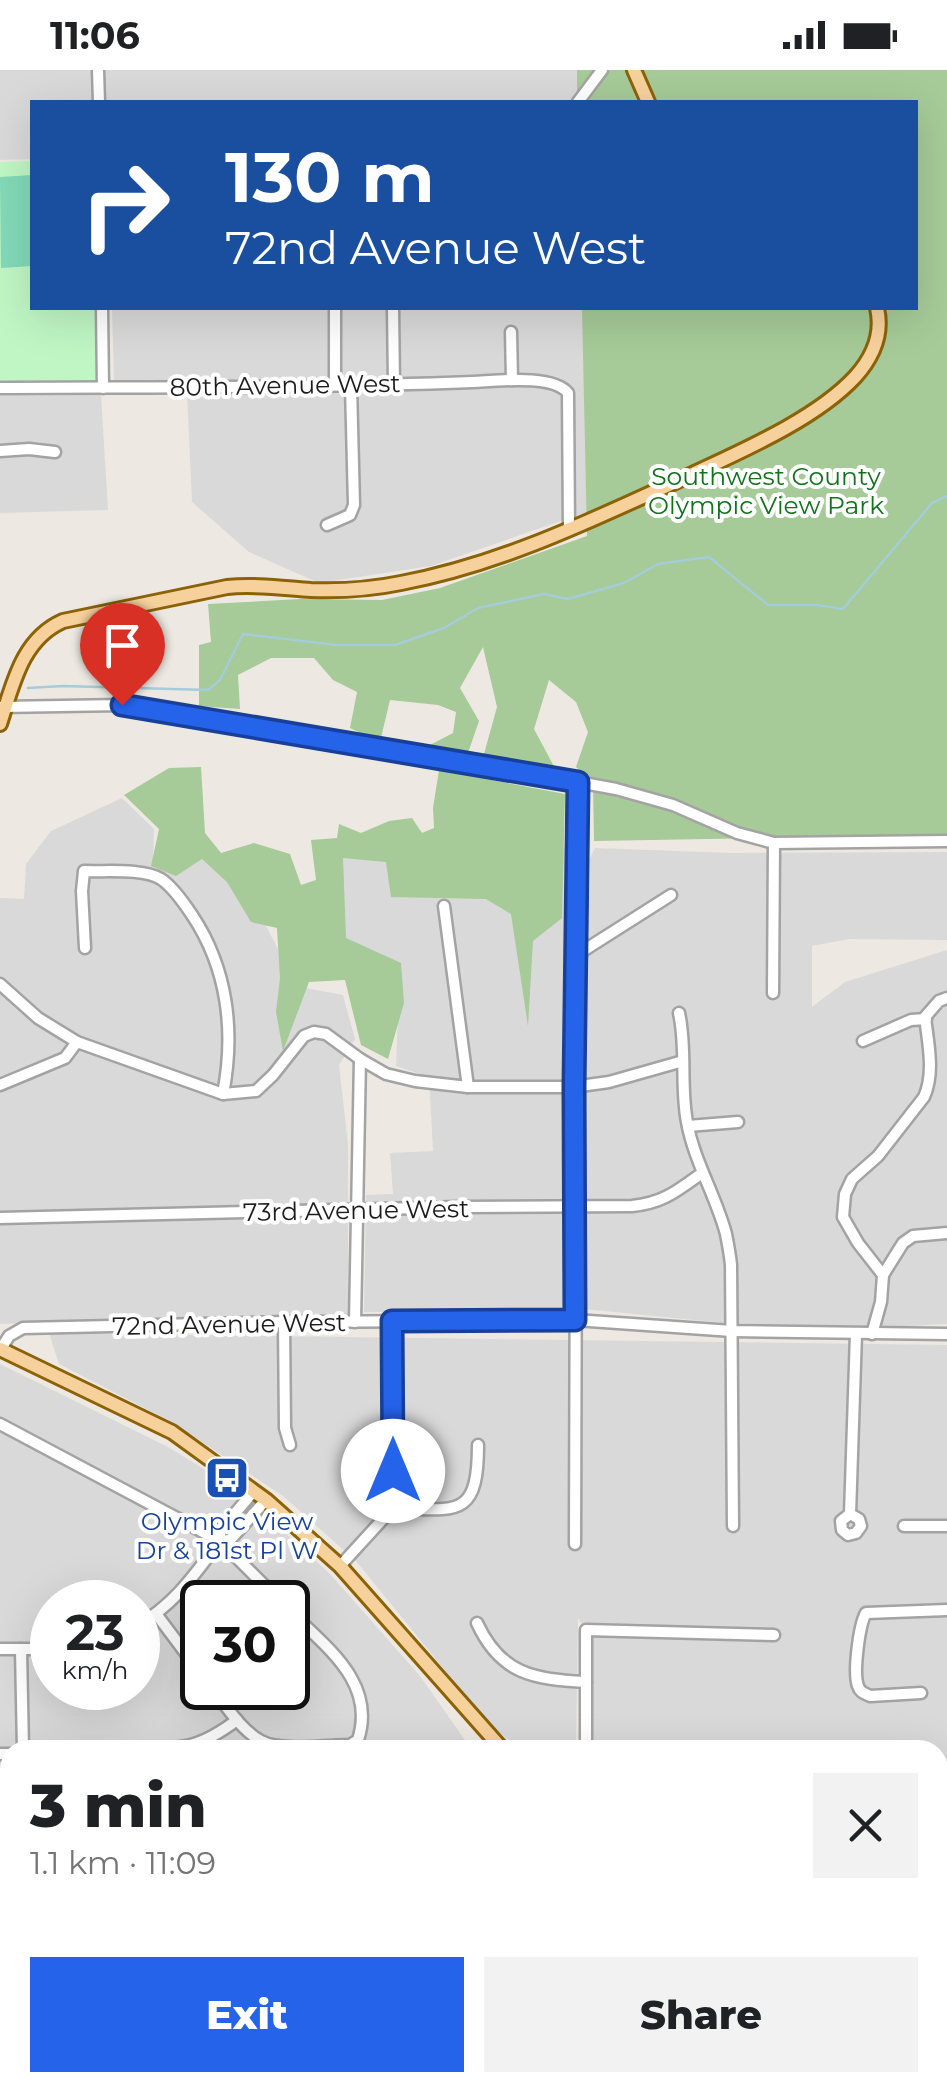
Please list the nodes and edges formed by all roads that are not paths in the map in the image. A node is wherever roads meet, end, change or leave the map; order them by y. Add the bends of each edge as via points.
1 (98, 70) edge
2 (602, 70) edge
3 (634, 70) edge
4 (99, 100) edge
5 (580, 100) edge
6 (647, 100) edge
7 (102, 310) edge
8 (335, 310) edge
9 (393, 310) edge
10 (877, 310) edge
11 (511, 332) dead end
12 (512, 380) junction
13 (336, 385) junction
14 (394, 385) junction
15 (351, 386) junction
16 (0, 388) edge
17 (102, 388) junction
18 (0, 450) edge
19 (55, 452) dead end
20 (327, 526) dead end
21 (569, 530) junction
22 (3, 706) edge
23 (0, 724) edge
24 (578, 782) junction
25 (947, 841) edge
26 (774, 843) junction
27 (671, 895) dead end
28 (444, 906) dead end
29 (85, 948) dead end
30 (575, 956) junction
31 (0, 984) edge
32 (773, 994) dead end
33 (947, 998) edge
34 (679, 1013) dead end
35 (926, 1018) junction
36 (863, 1041) dead end
37 (77, 1042) junction
38 (360, 1059) junction
39 (682, 1061) junction
40 (0, 1086) edge
41 (574, 1087) junction
42 (468, 1088) junction
43 (223, 1094) junction
44 (738, 1122) dead end
45 (688, 1126) junction
46 (702, 1172) junction
47 (576, 1205) junction
48 (356, 1210) junction
49 (0, 1218) edge
50 (947, 1233) edge
51 (883, 1275) junction
52 (575, 1320) junction
53 (392, 1321) junction
54 (284, 1322) junction
55 (355, 1322) junction
56 (732, 1331) junction
57 (856, 1334) junction
58 (872, 1334) junction
59 (947, 1334) edge
60 (0, 1349) edge
61 (0, 1424) edge
62 (290, 1445) dead end
63 (478, 1445) dead end
64 (260, 1495) junction
65 (394, 1508) junction
66 (850, 1514) dead end
67 (734, 1526) dead end
68 (904, 1526) dead end
69 (947, 1526) edge
70 (220, 1541) junction
71 (575, 1544) dead end
72 (340, 1566) junction
73 (260, 1580) edge
74 (947, 1610) edge
75 (160, 1612) edge
76 (160, 1619) edge
77 (477, 1623) dead end
78 (310, 1630) edge
79 (774, 1636) dead end
80 (180, 1646) edge
81 (0, 1649) edge
82 (21, 1650) junction
83 (30, 1650) edge
84 (586, 1682) junction
85 (920, 1693) dead end
86 (229, 1710) edge
87 (237, 1720) junction
88 (23, 1740) edge
89 (208, 1740) edge
90 (259, 1740) edge
91 (358, 1740) edge
92 (493, 1740) edge
93 (586, 1740) edge

1 - 4 street
2 - 5 street
3 - 6 main road
7 - 17 street
8 - 13 street
9 - 14 street
10 - 21 main road via 871,353 827,400 735,454
11 - 12 street
12 - 14 street, 80th Avenue West
12 - 21 street, 80th Avenue West via 567,391
13 - 15 street, 80th Avenue West
13 - 17 street, 80th Avenue West
14 - 15 street, 80th Avenue West
15 - 20 street via 354,504 350,516
16 - 17 street, 80th Avenue West
18 - 19 street
21 - 22 main road via 399,584 328,590 227,586 70,618 33,643
22 - 23 main road
22 - 24 street via 122,705
24 - 26 street via 673,805
24 - 30 street
25 - 26 street
26 - 32 street
27 - 30 street
28 - 42 street
29 - 43 street via 84,871 160,878 207,938 220,974 230,1022
30 - 41 street
31 - 37 street
33 - 35 street
34 - 39 street
35 - 36 street
35 - 51 street via 930,1072 924,1098 845,1194 843,1217
37 - 40 street via 65,1058
37 - 43 street
38 - 42 street via 386,1074
38 - 43 street via 314,1032 256,1091
38 - 48 street
39 - 41 street
39 - 45 street
41 - 42 street
41 - 47 street
44 - 45 street
45 - 46 street
46 - 47 street, 73rd Avenue West via 650,1204
46 - 56 street via 732,1265
47 - 48 street, 73rd Avenue West
47 - 52 street
48 - 49 street, 73rd Avenue West
48 - 55 street
50 - 51 street via 913,1236
51 - 58 street
52 - 53 street, 72nd Avenue West
52 - 56 street, 72nd Avenue West
52 - 71 street
53 - 55 street, 72nd Avenue West
53 - 65 street
54 - 55 street, 72nd Avenue West
54 - 60 street, 72nd Avenue West via 23,1328
54 - 62 street
56 - 57 street, 72nd Avenue West
56 - 67 street
57 - 58 street, 72nd Avenue West
57 - 66 street
58 - 59 street, 72nd Avenue West
60 - 64 main road via 172,1432
61 - 70 street
63 - 65 street via 469,1500 434,1509
64 - 70 street via 220,1531
64 - 72 main road
65 - 72 street
68 - 69 street
70 - 73 street
70 - 75 street
72 - 92 main road
74 - 85 street via 866,1613 861,1622 858,1686 864,1694
76 - 80 street
77 - 84 street via 486,1643 523,1674
78 - 91 street via 355,1682 362,1703
79 - 84 street via 586,1630
81 - 82 street
82 - 83 street
82 - 88 street
84 - 93 street
86 - 87 street
87 - 89 street
87 - 90 street

